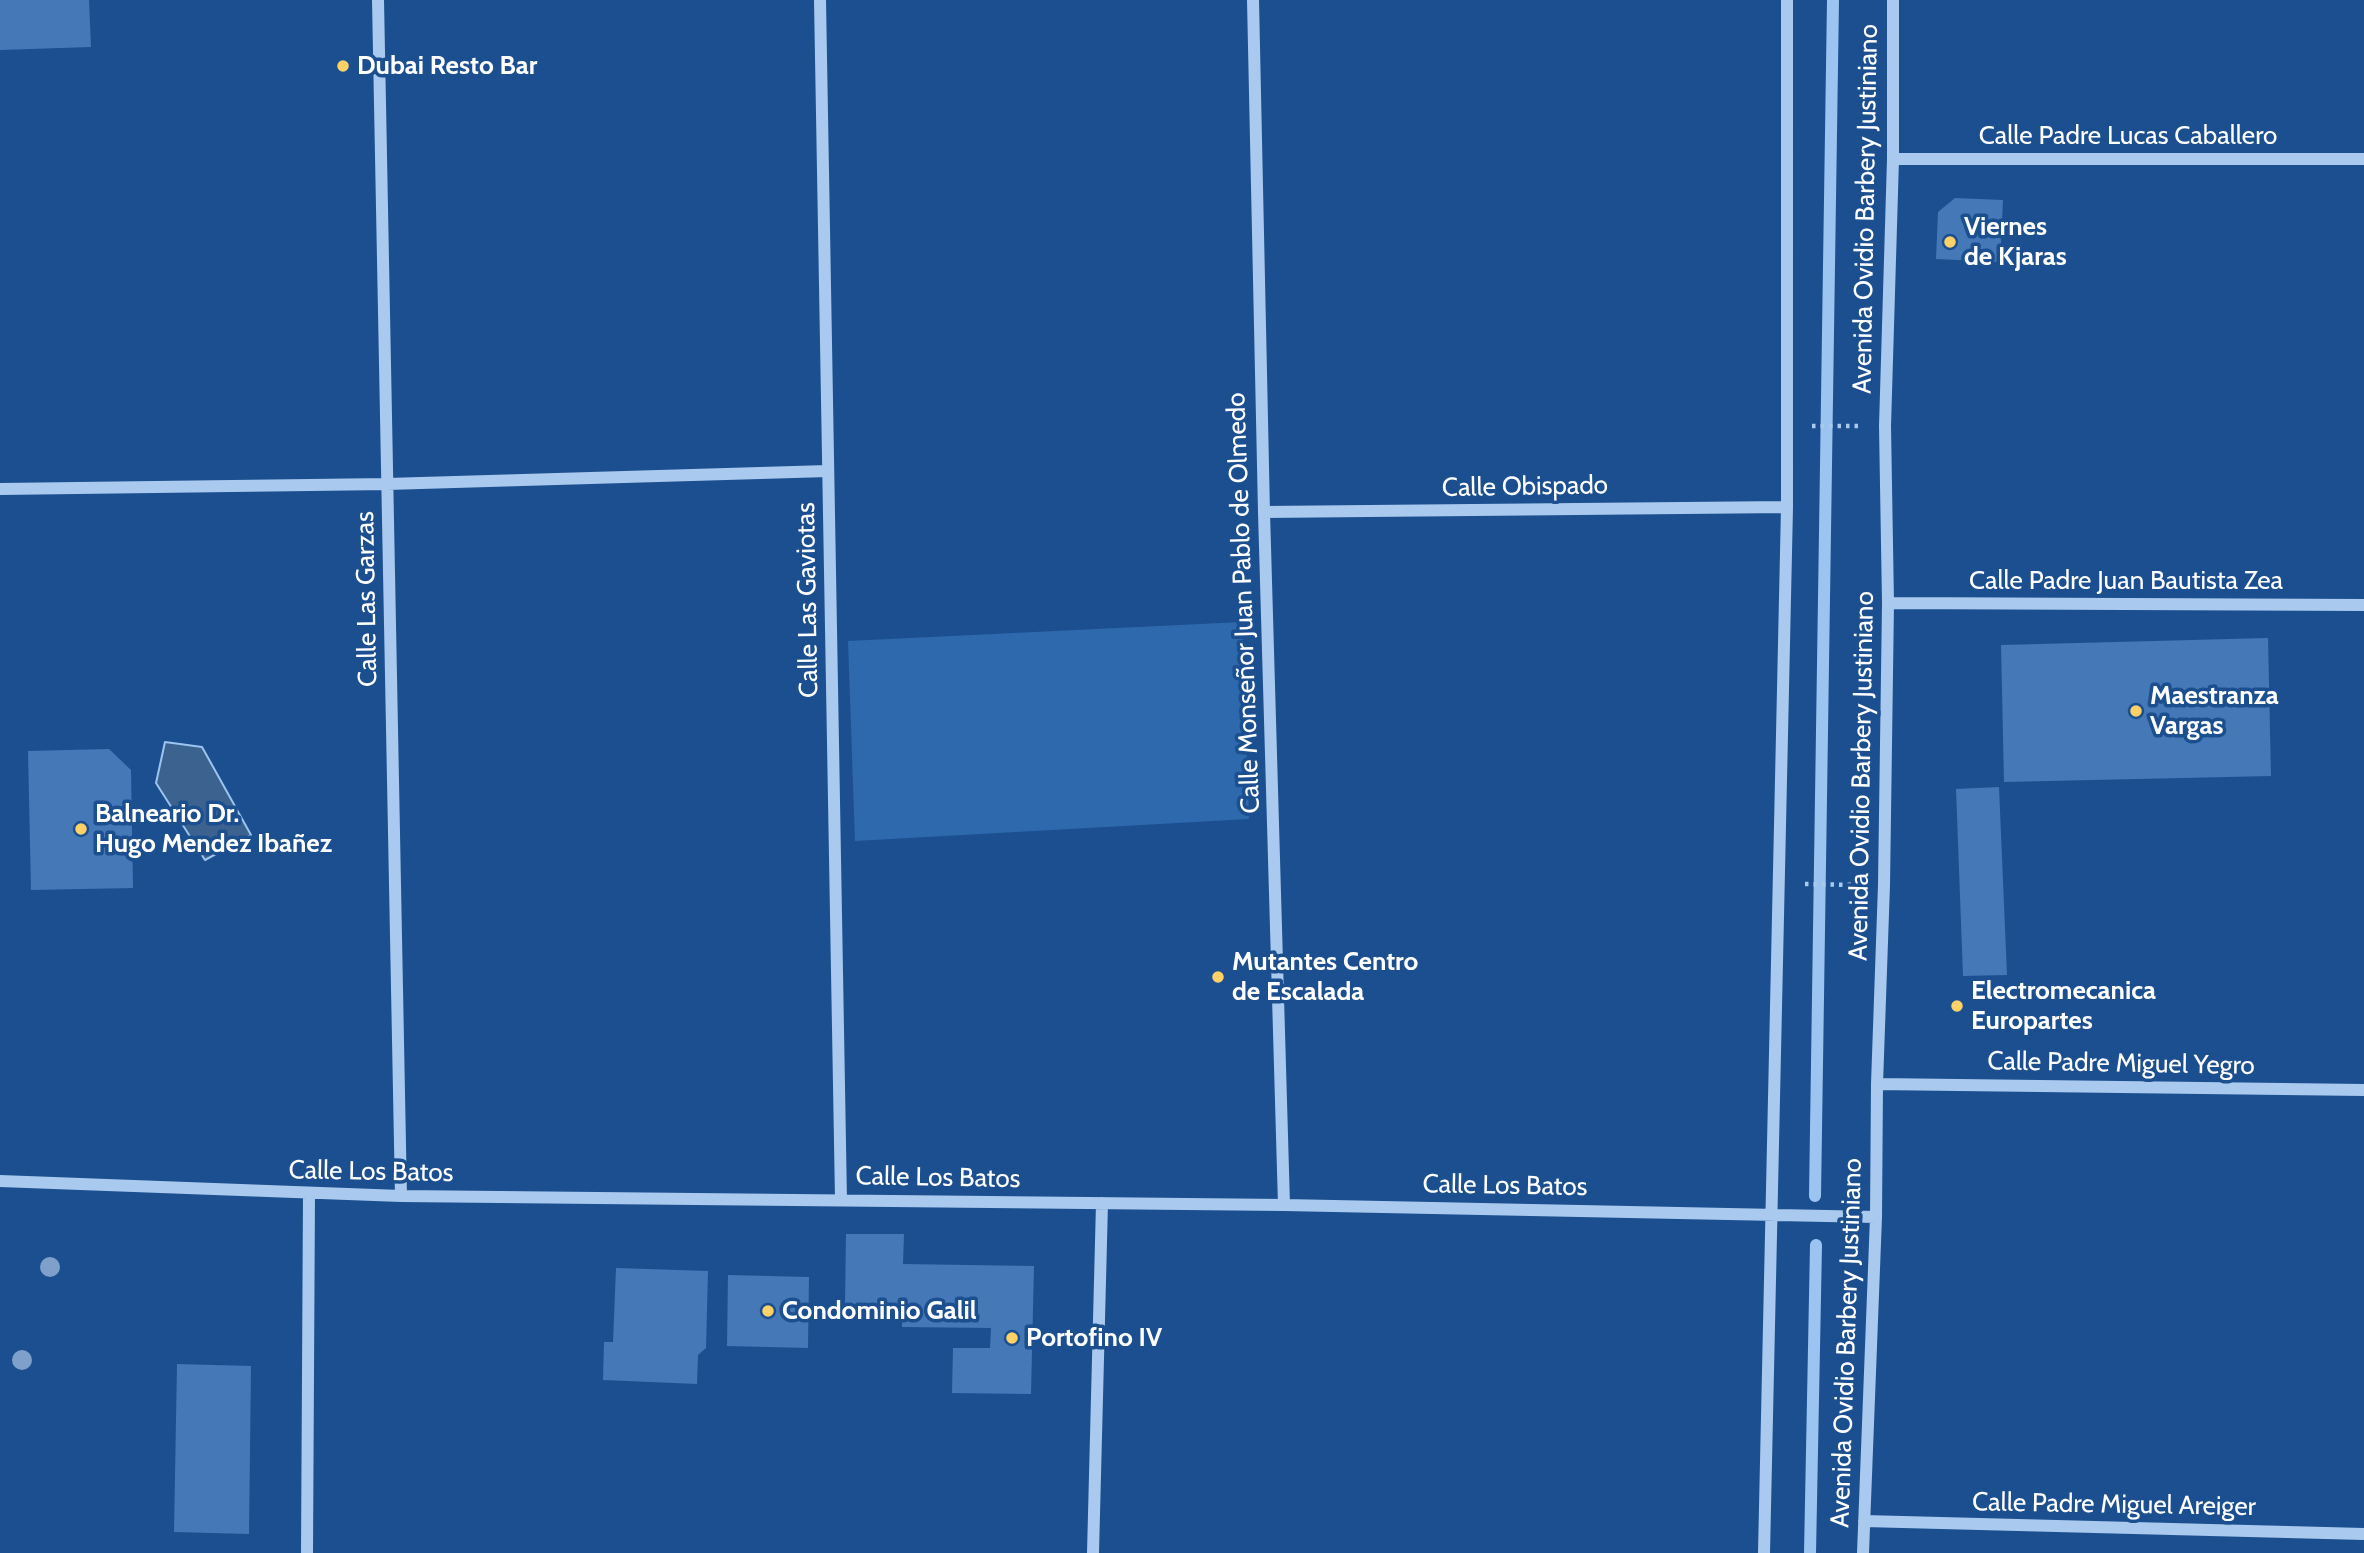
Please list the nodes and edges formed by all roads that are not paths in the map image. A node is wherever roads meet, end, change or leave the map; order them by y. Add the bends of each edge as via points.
1 (378, 0) edge
2 (820, 0) edge
3 (1253, 0) edge
4 (1787, 0) edge
5 (1893, 0) edge
6 (1893, 159) junction
7 (2364, 159) edge
8 (828, 471) junction
9 (387, 484) junction
10 (0, 489) edge
11 (1787, 507) junction
12 (1264, 512) junction
13 (1888, 603) junction
14 (2364, 605) edge
15 (1877, 1084) junction
16 (2364, 1090) edge
17 (0, 1181) edge
18 (309, 1194) junction
19 (401, 1196) junction
20 (841, 1199) junction
21 (1102, 1203) junction
22 (1284, 1205) junction
23 (1771, 1214) junction
24 (1876, 1217) junction
25 (1864, 1521) junction
26 (2364, 1534) edge
27 (307, 1553) edge
28 (1093, 1553) edge
29 (1764, 1553) edge
30 (1863, 1553) edge

1 - 9 street, Calle Las Garzas
2 - 8 street, Calle Las Gaviotas
3 - 12 street, Calle Monseñor Juan Pablo de Olmedo
4 - 11 street
5 - 6 street, Avenida Ovidio Barbery Justiniano
6 - 7 street, Calle Padre Lucas Caballero
6 - 13 street, Avenida Ovidio Barbery Justiniano via 1885,426
8 - 9 street
8 - 20 street, Calle Las Gaviotas
9 - 10 street
9 - 19 street, Calle Las Garzas
11 - 12 street, Calle Obispado
11 - 23 street
12 - 22 street, Calle Monseñor Juan Pablo de Olmedo
13 - 14 street, Calle Padre Juan Bautista Zea
13 - 15 street, Avenida Ovidio Barbery Justiniano
15 - 16 street, Calle Padre Miguel Yegro
15 - 24 street, Avenida Ovidio Barbery Justiniano
17 - 18 street, Calle Los Batos
18 - 19 street, Calle Los Batos
18 - 27 street
19 - 20 street, Calle Los Batos
20 - 21 street, Calle Los Batos
21 - 22 street, Calle Los Batos
21 - 28 street
22 - 23 street, Calle Los Batos
23 - 24 street, Calle Los Batos
23 - 29 street
24 - 25 street, Avenida Ovidio Barbery Justiniano
25 - 26 street, Calle Padre Miguel Areiger
25 - 30 street, Avenida Ovidio Barbery Justiniano

